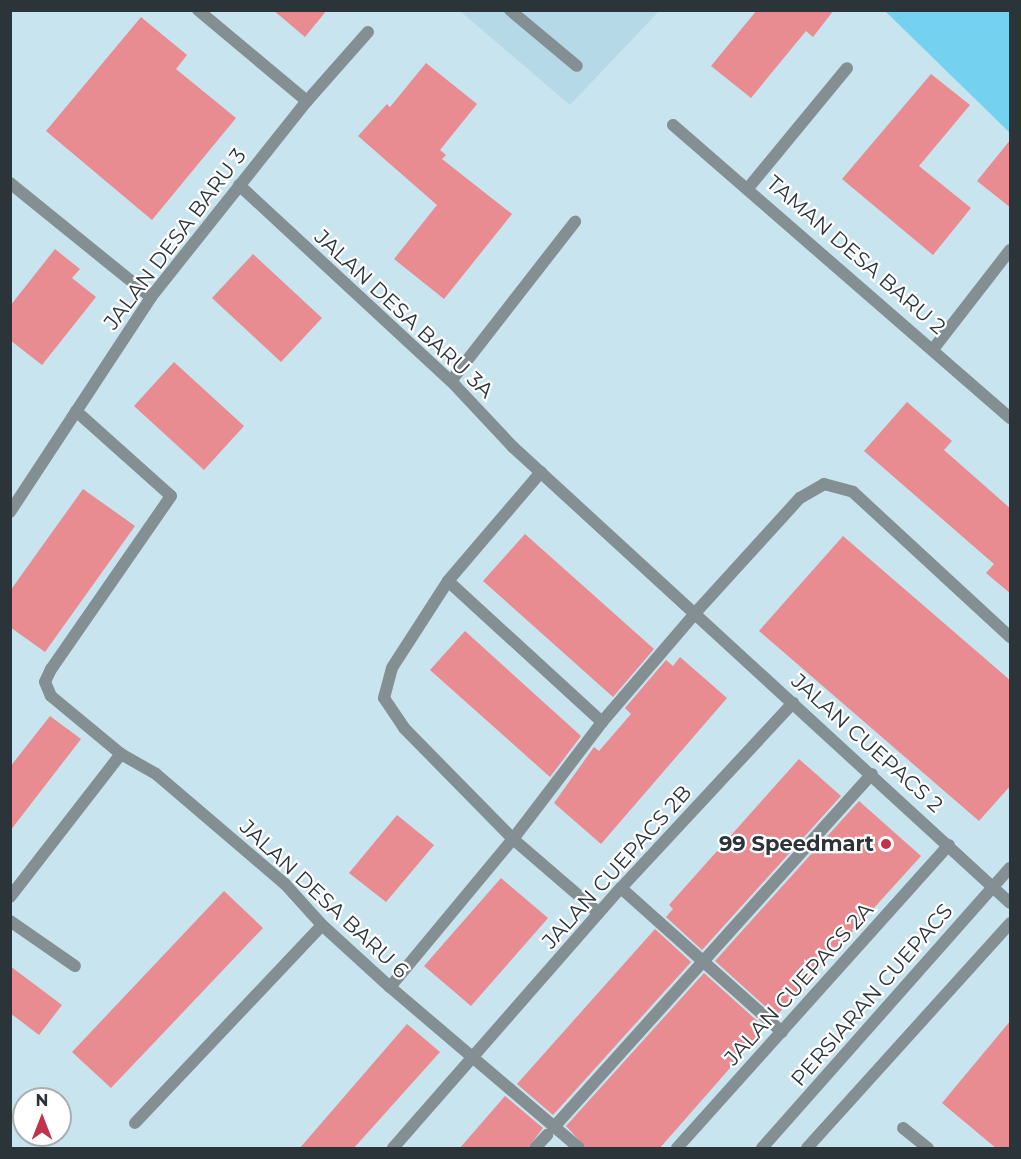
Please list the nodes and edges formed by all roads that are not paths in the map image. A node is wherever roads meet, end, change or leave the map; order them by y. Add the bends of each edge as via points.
1 (198, 10) edge
2 (510, 10) edge
3 (368, 32) dead end
4 (577, 66) dead end
5 (847, 68) dead end
6 (307, 101) junction
7 (673, 125) dead end
8 (10, 183) edge
9 (239, 185) junction
10 (748, 187) junction
11 (575, 222) dead end
12 (1011, 250) edge
13 (151, 297) junction
14 (934, 348) junction
15 (450, 381) junction
16 (76, 411) junction
17 (1011, 418) edge
18 (541, 472) junction
19 (12, 506) edge
20 (448, 581) junction
21 (697, 611) junction
22 (1011, 637) edge
23 (793, 703) junction
24 (603, 722) junction
25 (121, 754) junction
26 (872, 774) junction
27 (513, 839) junction
28 (950, 845) junction
29 (1011, 868) edge
30 (621, 888) junction
31 (993, 888) junction
32 (10, 897) edge
33 (1011, 903) edge
34 (599, 913) junction
35 (10, 921) edge
36 (1011, 923) edge
37 (322, 925) junction
38 (703, 961) junction
39 (75, 966) dead end
40 (390, 987) junction
41 (783, 1032) junction
42 (471, 1058) junction
43 (135, 1123) dead end
44 (903, 1128) dead end
45 (550, 1131) junction
46 (393, 1149) edge
47 (535, 1149) edge
48 (579, 1149) edge
49 (677, 1149) edge
50 (762, 1149) edge
51 (807, 1149) edge
52 (928, 1149) edge

1 - 6 street
2 - 4 street
3 - 6 street, JALAN DESA BARU 3
5 - 10 street
6 - 9 street, JALAN DESA BARU 3
7 - 10 street, TAMAN DESA BARU 2
8 - 13 street
9 - 13 street, JALAN DESA BARU 3
9 - 15 street, JALAN DESA BARU 3A
10 - 14 street, TAMAN DESA BARU 2
11 - 15 street
12 - 14 street
13 - 16 street, JALAN DESA BARU 3
14 - 17 street, TAMAN DESA BARU 2
15 - 18 street, JALAN DESA BARU 3A
16 - 19 street, JALAN DESA BARU 3
16 - 25 street, JALAN DESA BARU 6 via 171,496 45,682 51,696
18 - 20 street
18 - 21 street, JALAN DESA BARU 3A
20 - 24 street
20 - 27 street via 392,668 384,698 404,728
21 - 22 street via 800,498 824,484 853,492
21 - 23 street, JALAN CUEPACS 2
21 - 24 street
23 - 26 street, JALAN CUEPACS 2
23 - 30 street, JALAN CUEPACS 2B
24 - 27 street
25 - 32 street
25 - 37 street, JALAN DESA BARU 6 via 156,774 285,884
26 - 28 street, JALAN CUEPACS 2
26 - 38 street
27 - 34 street
27 - 40 street
28 - 31 street, JALAN CUEPACS 2
28 - 41 street, JALAN CUEPACS 2A
29 - 31 street, PERSIARAN CUEPACS
30 - 34 street, JALAN CUEPACS 2B
30 - 38 street
31 - 33 street, JALAN CUEPACS 2
31 - 50 street, PERSIARAN CUEPACS
34 - 42 street, JALAN CUEPACS 2B
35 - 39 street
36 - 51 street
37 - 40 street, JALAN DESA BARU 6
37 - 43 street
38 - 41 street
38 - 45 street
40 - 42 street, JALAN DESA BARU 6
41 - 49 street, JALAN CUEPACS 2A
42 - 45 street, JALAN DESA BARU 6
42 - 46 street, JALAN CUEPACS 2B
44 - 52 street
45 - 47 street
45 - 48 street, JALAN DESA BARU 6

